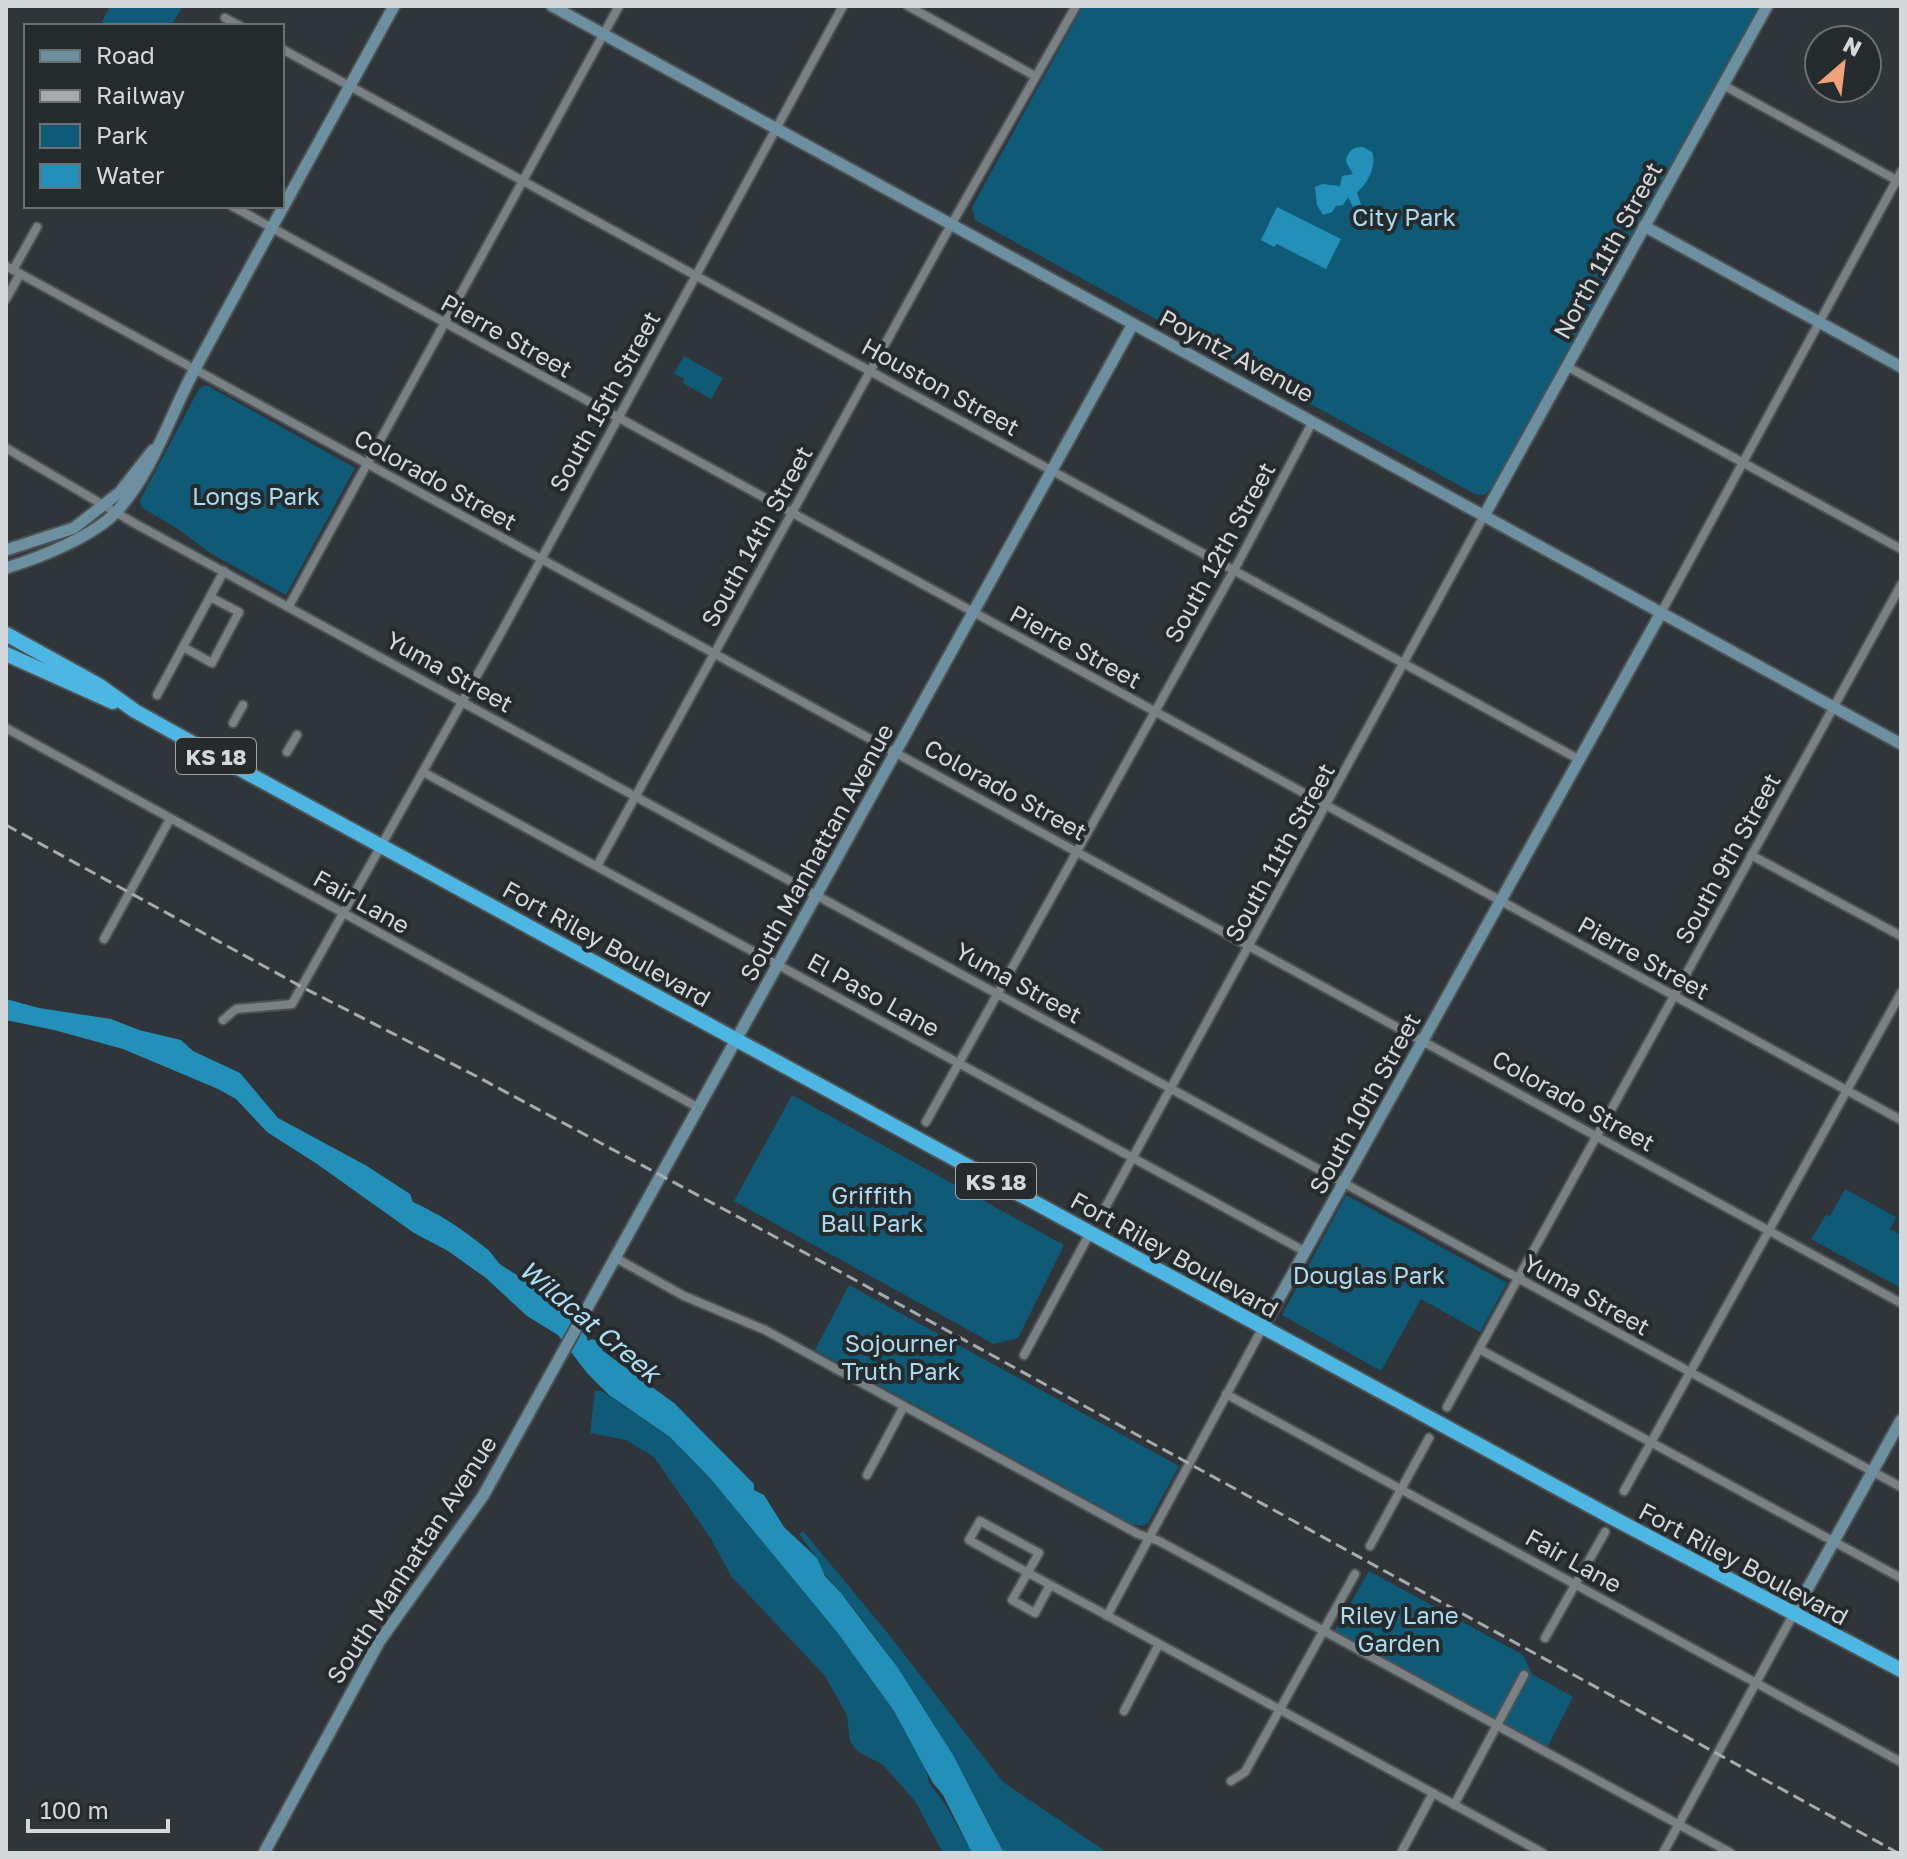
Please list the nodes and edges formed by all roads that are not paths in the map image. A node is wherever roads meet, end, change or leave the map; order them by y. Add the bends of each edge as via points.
1 (394, 6) edge
2 (552, 6) edge
3 (619, 6) edge
4 (843, 6) edge
5 (908, 6) edge
6 (1076, 6) edge
7 (1767, 6) edge
8 (225, 18) dead end
9 (236, 24) edge
10 (604, 34) junction
11 (284, 50) edge
12 (1035, 76) junction
13 (1723, 85) junction
14 (350, 86) junction
15 (777, 130) junction
16 (1899, 178) edge
17 (522, 181) junction
18 (284, 206) edge
19 (236, 208) edge
20 (283, 208) edge
21 (951, 225) junction
22 (1644, 226) junction
23 (37, 227) dead end
24 (272, 228) junction
25 (13, 270) edge
26 (696, 275) junction
27 (6, 299) edge
28 (1818, 322) junction
29 (444, 324) junction
30 (1133, 324) junction
31 (1568, 367) junction
32 (1901, 367) edge
33 (194, 370) junction
34 (870, 370) junction
35 (617, 418) junction
36 (1313, 421) junction
37 (157, 446) junction
38 (6, 448) edge
39 (1742, 462) junction
40 (367, 464) junction
41 (1052, 470) junction
42 (105, 504) junction
43 (117, 512) junction
44 (792, 514) junction
45 (1485, 514) junction
46 (1901, 549) edge
47 (6, 550) edge
48 (540, 560) junction
49 (6, 568) edge
50 (1233, 569) junction
51 (224, 571) junction
52 (1901, 585) edge
53 (210, 597) junction
54 (289, 606) junction
55 (973, 613) junction
56 (1661, 613) junction
57 (6, 634) edge
58 (183, 647) junction
59 (6, 654) edge
60 (714, 654) junction
61 (1405, 663) junction
62 (157, 695) dead end
63 (462, 700) junction
64 (243, 705) dead end
65 (1834, 706) junction
66 (135, 711) junction
67 (1153, 711) junction
68 (233, 723) dead end
69 (6, 728) edge
70 (297, 735) dead end
71 (1901, 744) edge
72 (287, 752) dead end
73 (897, 752) junction
74 (1580, 760) junction
75 (423, 772) junction
76 (636, 795) junction
77 (1326, 806) junction
78 (170, 819) junction
79 (382, 845) junction
80 (1076, 852) junction
81 (1751, 855) junction
82 (597, 866) junction
83 (818, 895) junction
84 (1501, 902) junction
85 (345, 914) junction
86 (1901, 936) edge
87 (104, 939) dead end
88 (1250, 947) junction
89 (779, 965) junction
90 (998, 992) junction
91 (1901, 993) edge
92 (1674, 996) junction
93 (223, 1020) dead end
94 (738, 1039) junction
95 (1424, 1041) junction
96 (959, 1063) junction
97 (1171, 1089) junction
98 (1847, 1091) junction
99 (699, 1108) junction
100 (1901, 1120) edge
101 (926, 1122) dead end
102 (1596, 1135) junction
103 (1133, 1157) junction
104 (1344, 1183) junction
105 (1105, 1208) dead end
106 (1770, 1230) junction
107 (1090, 1233) junction
108 (1306, 1252) junction
109 (614, 1257) junction
110 (1518, 1278) junction
111 (1901, 1303) edge
112 (1263, 1327) junction
113 (1479, 1349) junction
114 (1024, 1355) dead end
115 (1690, 1373) junction
116 (1226, 1394) junction
117 (904, 1406) junction
118 (1447, 1407) dead end
119 (1901, 1420) edge
120 (1429, 1438) dead end
121 (1652, 1442) junction
122 (1872, 1472) junction
123 (867, 1475) dead end
124 (1901, 1487) edge
125 (1401, 1489) junction
126 (1624, 1491) dead end
127 (1605, 1532) dead end
128 (1149, 1538) junction
129 (1833, 1542) junction
130 (1370, 1546) dead end
131 (1028, 1573) junction
132 (1355, 1574) dead end
133 (1901, 1578) edge
134 (1576, 1584) junction
135 (1050, 1585) junction
136 (1793, 1615) junction
137 (1107, 1616) junction
138 (1324, 1630) junction
139 (1545, 1638) dead end
140 (1159, 1644) junction
141 (1901, 1670) edge
142 (1524, 1675) dead end
143 (1756, 1683) junction
144 (1279, 1710) junction
145 (1124, 1711) dead end
146 (1497, 1725) junction
147 (1901, 1762) edge
148 (1231, 1781) dead end
149 (1433, 1793) junction
150 (1454, 1805) junction
151 (1679, 1825) junction
152 (264, 1853) edge
153 (1401, 1853) edge
154 (1543, 1853) edge
155 (1663, 1853) edge
156 (1731, 1853) edge

1 - 14 street
2 - 10 street, Poyntz Avenue
3 - 10 street
4 - 15 street, South 15th Street
5 - 12 street
6 - 12 street, South 14th Street
7 - 13 street, North 11th Street
8 - 9 street
10 - 15 street, Poyntz Avenue
10 - 17 street
11 - 14 street, Houston Street
12 - 21 street, South 14th Street
13 - 16 street
13 - 22 street, North 11th Street
14 - 17 street, Houston Street
14 - 18 street
15 - 21 street, Poyntz Avenue
15 - 26 street, South 15th Street
16 - 28 street
17 - 26 street, Houston Street
17 - 29 street
19 - 24 street, Pierre Street
20 - 24 street
21 - 30 street, Poyntz Avenue
21 - 34 street, South 14th Street
22 - 28 street
22 - 31 street, North 11th Street
23 - 25 street
24 - 29 street, Pierre Street
24 - 33 street
25 - 27 street
25 - 33 street, Colorado Street
26 - 34 street, Houston Street
26 - 35 street, South 15th Street
28 - 32 street
28 - 39 street
29 - 35 street, Pierre Street
29 - 40 street
30 - 36 street, Poyntz Avenue
30 - 41 street, South Manhattan Avenue
31 - 39 street
31 - 45 street, North 11th Street
33 - 37 street
33 - 40 street, Colorado Street
34 - 41 street, Houston Street
34 - 44 street, South 14th Street
35 - 44 street, Pierre Street
35 - 48 street, South 15th Street
36 - 45 street, Poyntz Avenue
36 - 50 street, South 12th Street
37 - 42 street
37 - 43 street
38 - 42 street, Yuma Street
39 - 46 street
39 - 56 street
40 - 48 street, Colorado Street
40 - 54 street
41 - 50 street, Houston Street
41 - 55 street, South Manhattan Avenue
42 - 43 street, Yuma Street
42 - 47 street via 74,528
43 - 49 street via 82,537
43 - 51 street, Yuma Street
44 - 55 street, Pierre Street
44 - 60 street, South 14th Street
45 - 56 street, Poyntz Avenue
45 - 61 street, South 11th Street
48 - 60 street, Colorado Street
48 - 63 street, South 15th Street
50 - 61 street, Houston Street
50 - 67 street, South 12th Street
51 - 53 street
51 - 54 street, Yuma Street
52 - 65 street, South 9th Street
53 - 58 street
53 - 58 street via 239,612 212,663
54 - 63 street, Yuma Street
55 - 67 street, Pierre Street
55 - 73 street, South Manhattan Avenue
56 - 65 street, Poyntz Avenue
56 - 74 street, South 10th Street
57 - 66 highway, Fort Riley Boulevard / KS 18
58 - 62 street
59 - 66 highway, Fort Riley Boulevard / KS 18
60 - 73 street, Colorado Street
60 - 76 street, South 14th Street
61 - 74 street, Houston Street
61 - 77 street, South 11th Street
63 - 75 street, South 15th Street
63 - 76 street, Yuma Street
64 - 68 street
65 - 71 street, Poyntz Avenue
65 - 81 street, South 9th Street
66 - 79 highway, Fort Riley Boulevard / KS 18
67 - 77 street, Pierre Street
67 - 80 street, South 12th Street
69 - 78 street, Fair Lane
70 - 72 street
73 - 80 street, Colorado Street
73 - 83 street, South Manhattan Avenue
74 - 84 street, South 10th Street
75 - 79 street, South 15th Street
75 - 82 street, El Paso Lane
76 - 82 street, South 14th Street
76 - 83 street, Yuma Street
77 - 84 street, Pierre Street
77 - 88 street, South 11th Street
78 - 85 street, Fair Lane
78 - 87 street
79 - 85 street, South 15th Street
79 - 94 highway, Fort Riley Boulevard / KS 18
80 - 88 street, Colorado Street
80 - 90 street, South 12th Street
81 - 86 street
81 - 92 street, South 9th Street
82 - 89 street, El Paso Lane
83 - 89 street, South Manhattan Avenue
83 - 90 street, Yuma Street
84 - 92 street, Pierre Street
84 - 95 street, South 10th Street
85 - 93 street, South 15th Street via 292,1004 236,1009
85 - 99 street, Fair Lane
88 - 95 street, Colorado Street
88 - 97 street, South 11th Street
89 - 94 street, South Manhattan Avenue
89 - 96 street, El Paso Lane
90 - 96 street, South 12th Street
90 - 97 street, Yuma Street
91 - 98 street
92 - 98 street, Pierre Street
92 - 102 street, South 9th Street
94 - 99 street, South Manhattan Avenue
94 - 107 highway, Fort Riley Boulevard / KS 18
95 - 102 street, Colorado Street
95 - 104 street, South 10th Street
96 - 101 street, South 12th Street
96 - 103 street, El Paso Lane
97 - 103 street, South 11th Street
97 - 104 street, Yuma Street
98 - 100 street, Pierre Street
98 - 106 street
99 - 109 street, South Manhattan Avenue
102 - 106 street, Colorado Street
102 - 110 street, South 9th Street
103 - 105 street, South 11th Street
103 - 108 street, El Paso Lane
104 - 108 street, South 10th Street
104 - 110 street, Yuma Street
106 - 111 street, Colorado Street
106 - 115 street
107 - 112 highway, Fort Riley Boulevard / KS 18
107 - 114 street
108 - 112 street, South 10th Street
109 - 117 street via 684,1296 765,1330
109 - 152 street, South Manhattan Avenue via 483,1496 379,1642
110 - 113 street, South 9th Street
110 - 115 street, Yuma Street
112 - 116 street, South 10th Street
112 - 136 highway, Fort Riley Boulevard / KS 18
113 - 118 street, South 9th Street
113 - 121 street
115 - 121 street
115 - 122 street, Yuma Street
116 - 125 street, Fair Lane
116 - 128 street, South 10th Street
117 - 123 street
117 - 128 street
119 - 122 street
120 - 125 street
121 - 126 street
121 - 129 street
122 - 124 street, Yuma Street
122 - 129 street
125 - 130 street
125 - 134 street, Fair Lane
127 - 134 street
128 - 137 street, South 10th Street
128 - 138 street
129 - 133 street
129 - 136 street
131 - 131 street via 969,1540 980,1521 1039,1553
131 - 135 street
131 - 135 street via 1012,1600 1035,1613
132 - 138 street
134 - 139 street
134 - 143 street, Fair Lane
135 - 137 street
136 - 141 highway, Fort Riley Boulevard / KS 18
136 - 143 street
137 - 140 street
138 - 144 street
138 - 146 street
140 - 144 street
140 - 145 street
142 - 146 street
143 - 147 street, Fair Lane
143 - 151 street
144 - 148 street via 1245,1772
144 - 149 street
146 - 150 street
146 - 151 street
149 - 150 street
149 - 153 street
150 - 154 street
151 - 155 street
151 - 156 street

